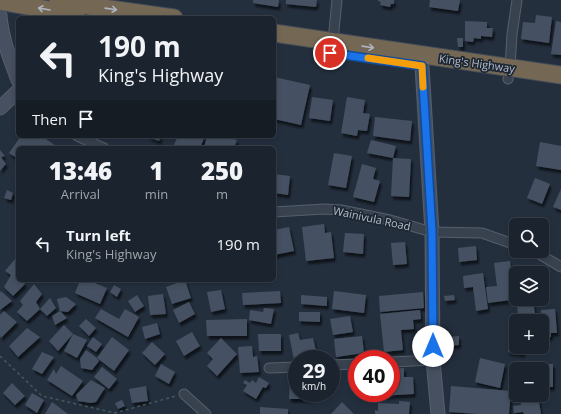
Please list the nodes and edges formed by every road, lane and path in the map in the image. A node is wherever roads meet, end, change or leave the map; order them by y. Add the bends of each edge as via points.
1 (58, 0) edge
2 (337, 0) edge
3 (517, 0) edge
4 (0, 1) edge
5 (0, 16) edge
6 (85, 16) edge
7 (160, 16) edge
8 (276, 33) edge
9 (276, 44) edge
10 (3, 46) edge
11 (331, 47) junction
12 (422, 66) junction
13 (509, 73) junction
14 (16, 75) edge
15 (561, 75) edge
16 (561, 87) edge
17 (16, 93) edge
18 (0, 108) edge
19 (82, 138) edge
20 (100, 146) edge
21 (276, 212) edge
22 (432, 232) junction
23 (509, 243) edge
24 (546, 258) edge
25 (561, 267) edge
26 (0, 356) edge
27 (433, 360) junction
28 (400, 362) edge
29 (288, 367) edge
30 (270, 368) dead end
31 (184, 394) joint
32 (206, 414) edge
33 (438, 414) edge

1 -> 7 highway
2 - 11 street
3 - 13 street
6 -> 4 highway
5 - 10 street
8 - 11 highway, King's Highway
9 - 11 highway, King's Highway
10 - 14 street
11 - 12 highway, King's Highway
11 -> 13 highway, King's Highway
12 - 13 highway, King's Highway
12 - 22 street
13 - 15 highway, King's Highway
13 - 16 highway, King's Highway
17 - 18 street
19 - 20 street
21 - 22 street, Wainivula Road via 341,210
22 - 23 street, Wainivula Road via 482,233
22 - 27 street
24 - 25 street
26 - 31 path via 42,396 115,413
27 - 28 street
27 - 33 street
29 - 30 street
31 - 32 street

